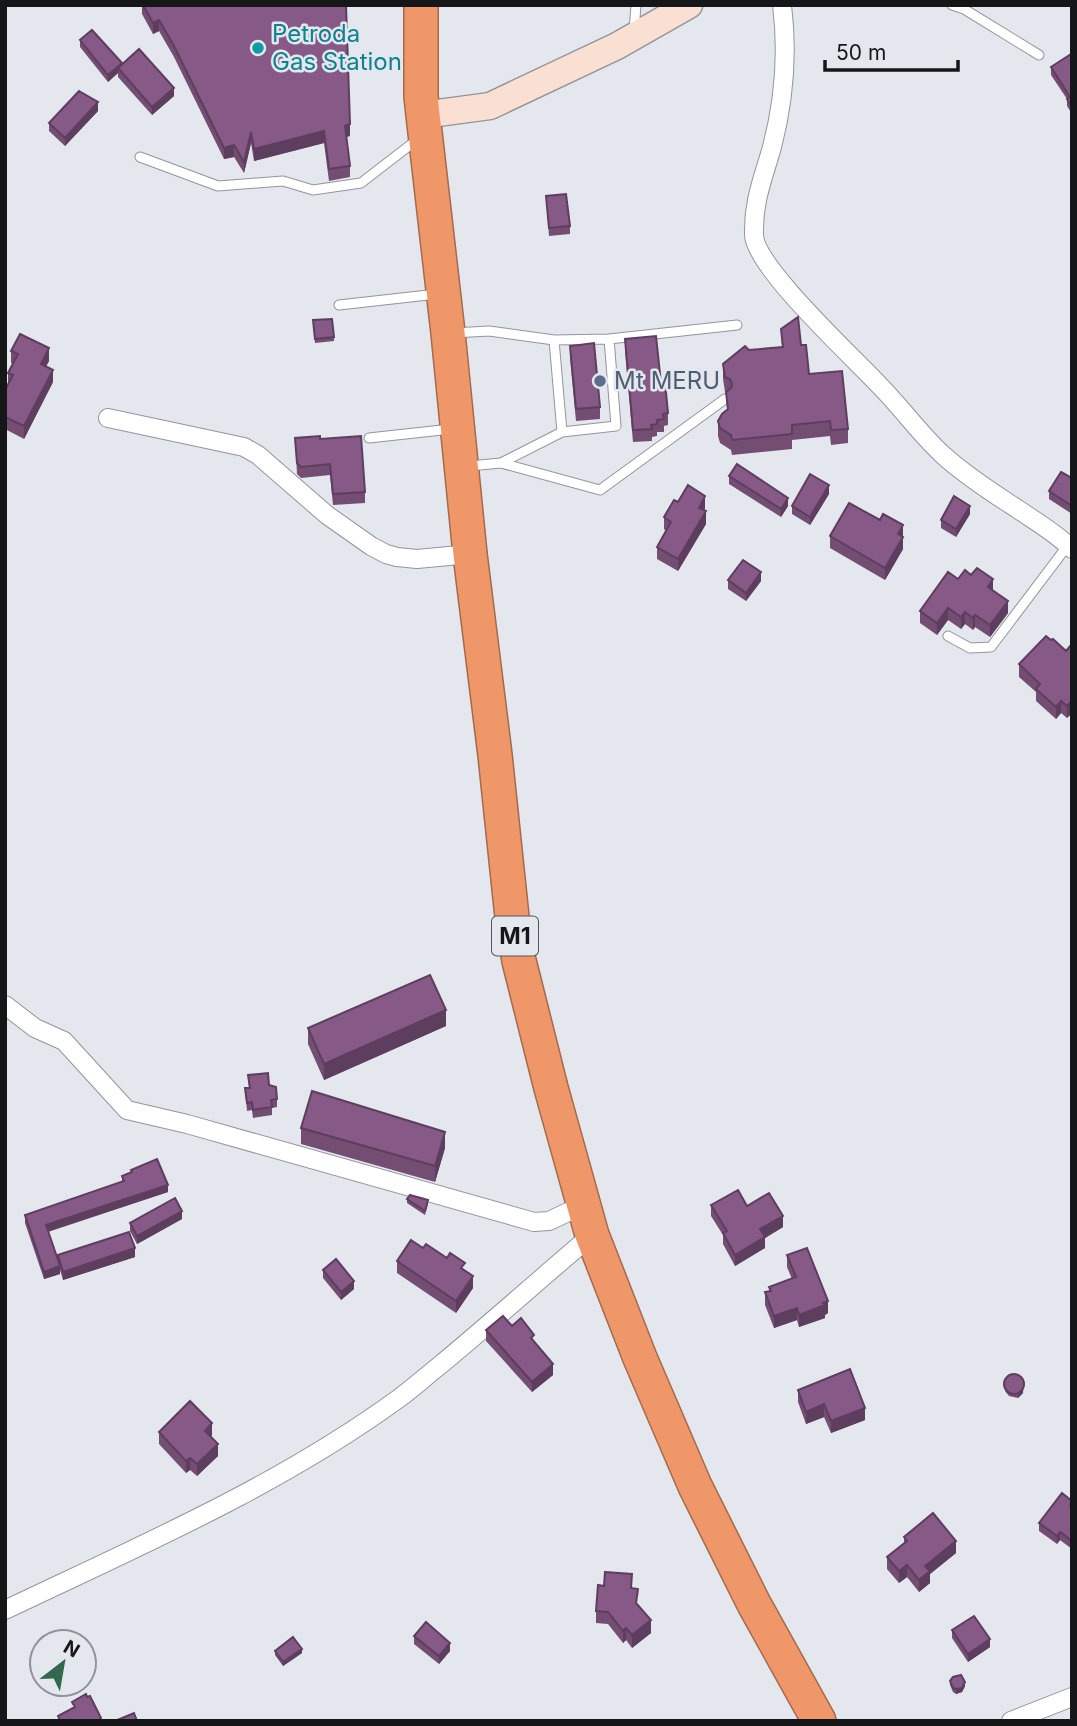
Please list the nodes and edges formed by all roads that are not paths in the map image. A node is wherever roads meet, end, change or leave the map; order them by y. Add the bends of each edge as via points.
1 (404, 5) edge
2 (421, 5) edge
3 (636, 5) edge
4 (689, 5) edge
5 (782, 5) edge
6 (952, 5) edge
7 (634, 37) junction
8 (1039, 55) dead end
9 (423, 115) junction
10 (140, 157) dead end
11 (442, 294) junction
12 (339, 305) dead end
13 (737, 325) dead end
14 (448, 333) junction
15 (609, 338) junction
16 (554, 340) junction
17 (725, 399) edge
18 (108, 418) dead end
19 (457, 428) junction
20 (562, 432) junction
21 (369, 438) dead end
22 (500, 463) junction
23 (460, 467) junction
24 (1070, 547) edge
25 (470, 554) junction
26 (948, 636) dead end
27 (5, 1005) edge
28 (588, 1220) junction
29 (5, 1610) edge
30 (1072, 1697) edge
31 (818, 1721) edge
32 (1011, 1721) edge

1 - 9 highway, M1
2 - 9 highway, M1
3 - 7 lane
4 - 7 street
5 - 24 street via 783,96 755,208 754,239 765,261 943,455
6 - 8 lane
7 - 9 street via 490,106
9 - 10 lane via 360,183 313,190 283,181 218,186
9 - 11 highway, M1
11 - 12 lane
11 - 14 highway, M1
13 - 15 lane
14 - 16 lane via 489,331
14 - 19 highway, M1
15 - 16 lane
15 - 20 lane via 616,426
16 - 20 lane
17 - 22 lane via 600,490
18 - 25 street via 244,447 327,515 386,554 417,559
19 - 21 lane
19 - 23 highway, M1
20 - 22 lane
22 - 23 lane
23 - 25 highway, M1
24 - 26 lane via 991,646 970,648
25 - 28 highway, M1 via 517,950
27 - 28 street via 35,1028 64,1041 127,1110 534,1222
28 - 29 street via 539,1279 399,1399 252,1490
28 - 31 highway, M1 via 640,1359 695,1486
30 - 32 street

